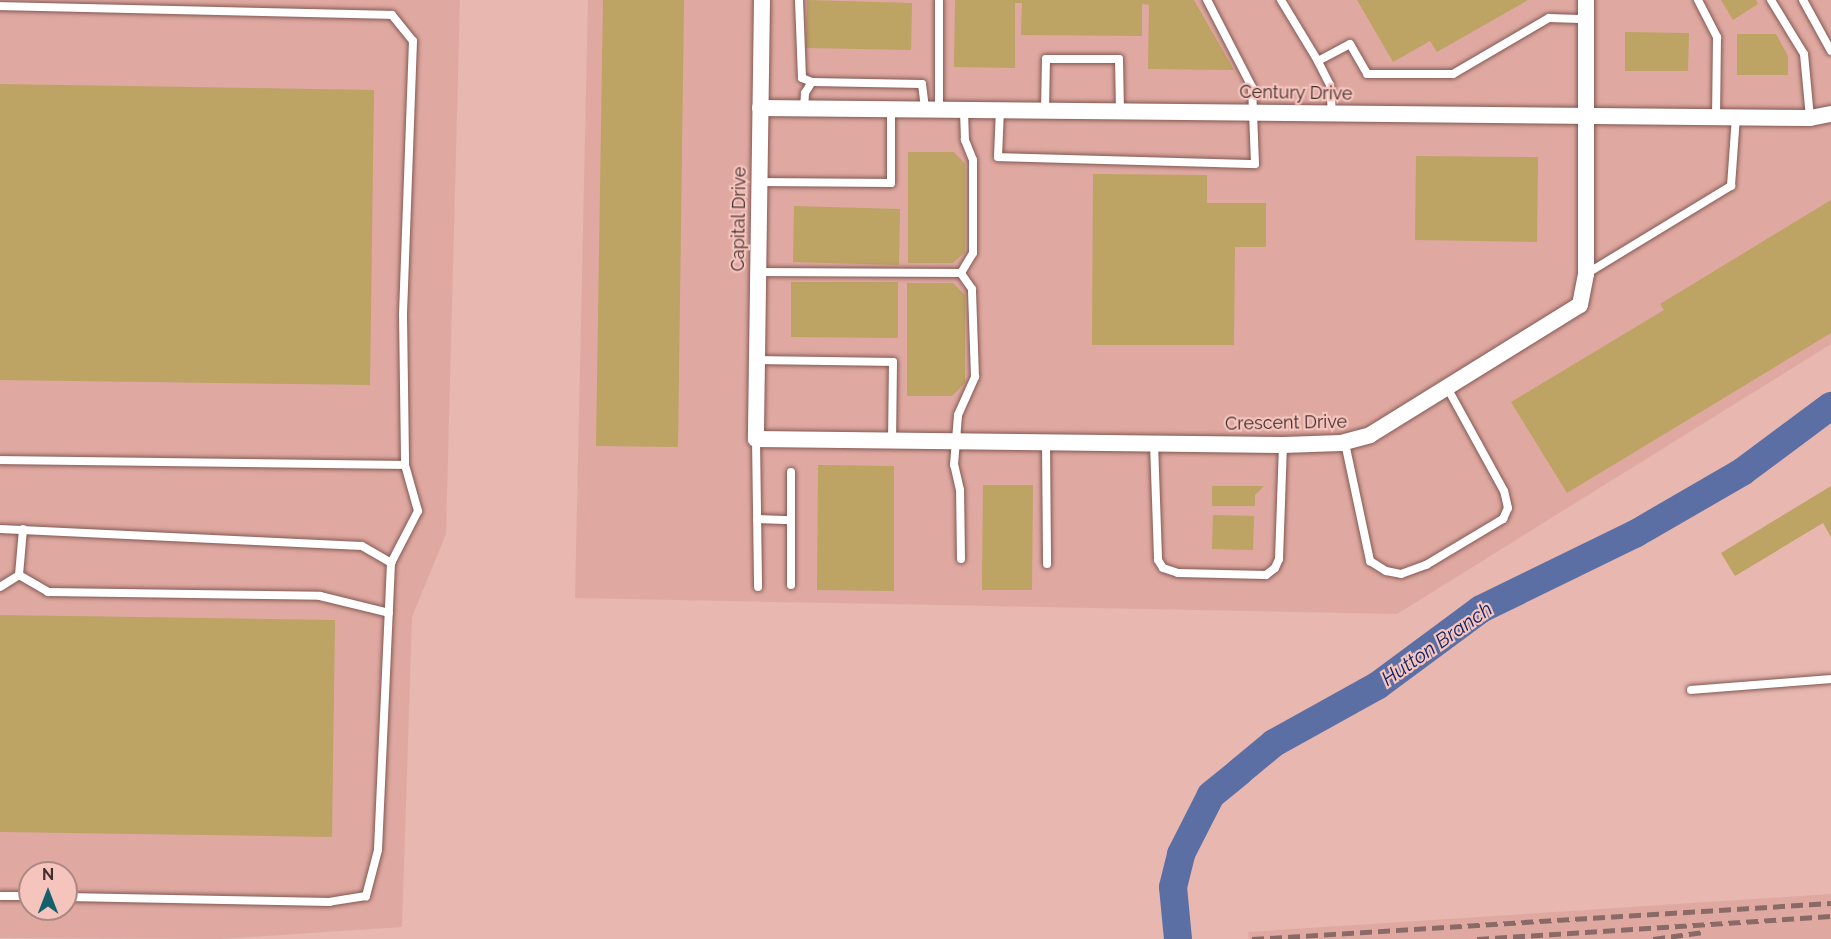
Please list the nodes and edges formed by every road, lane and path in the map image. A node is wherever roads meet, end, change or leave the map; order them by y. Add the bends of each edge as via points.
1 (762, 0) edge
2 (799, 0) edge
3 (939, 0) edge
4 (1207, 0) edge
5 (1281, 0) edge
6 (1586, 0) edge
7 (1698, 0) edge
8 (1772, 0) edge
9 (1803, 0) edge
10 (0, 6) edge
11 (1587, 19) junction
12 (1831, 51) edge
13 (1318, 61) junction
14 (812, 82) junction
15 (760, 108) junction
16 (804, 108) junction
17 (891, 108) junction
18 (932, 108) junction
19 (964, 109) junction
20 (1000, 109) junction
21 (1045, 110) junction
22 (1120, 110) junction
23 (1254, 112) junction
24 (1332, 113) junction
25 (1831, 114) edge
26 (1588, 116) junction
27 (1716, 117) junction
28 (1736, 117) junction
29 (1810, 118) junction
30 (759, 182) junction
31 (758, 272) junction
32 (961, 273) junction
33 (1586, 274) junction
34 (757, 360) junction
35 (1448, 389) junction
36 (756, 439) junction
37 (892, 440) junction
38 (956, 440) junction
39 (1046, 442) junction
40 (1345, 442) junction
41 (1154, 443) junction
42 (1283, 445) junction
43 (0, 460) edge
44 (405, 465) junction
45 (791, 472) dead end
46 (757, 519) junction
47 (791, 520) junction
48 (23, 529) junction
49 (0, 530) edge
50 (961, 559) dead end
51 (391, 563) junction
52 (1047, 564) dead end
53 (19, 575) junction
54 (790, 585) dead end
55 (0, 587) edge
56 (758, 587) dead end
57 (389, 613) junction
58 (1831, 679) edge
59 (1691, 690) dead end
60 (0, 896) edge
61 (18, 896) edge
62 (78, 897) edge

1 - 15 street, Capital Drive
2 - 14 lane via 799,60 802,78
3 - 18 lane
4 - 23 lane via 1252,87
5 - 13 lane
6 - 11 street, Crescent Drive
7 - 27 lane via 1717,36
8 - 29 lane via 1804,54
9 - 12 lane
10 - 44 lane via 392,15 413,41 403,315
11 - 13 lane via 1549,18 1453,74 1366,74 1350,44
11 - 26 street, Crescent Drive
13 - 24 lane via 1330,85
14 - 16 lane via 805,93
14 - 18 lane via 922,84
15 - 16 street, Century Drive
15 - 30 street, Capital Drive
16 - 17 street, Century Drive
17 - 18 street, Century Drive
17 - 30 lane via 891,183
18 - 19 street, Century Drive
19 - 20 street, Century Drive
19 - 32 lane via 964,140 973,160 973,253
20 - 21 street, Century Drive
20 - 23 lane via 998,157 1255,164
21 - 22 street, Century Drive
21 - 22 lane via 1046,59 1119,59
22 - 23 street, Century Drive
23 - 24 street, Century Drive
24 - 26 street, Century Drive
25 - 29 street, Century Drive
26 - 27 street, Century Drive
26 - 33 street, Crescent Drive
27 - 28 street, Century Drive
28 - 29 street, Century Drive
28 - 33 lane via 1731,186
30 - 31 street, Capital Drive
31 - 32 lane
31 - 34 street, Capital Drive
32 - 38 lane via 972,289 975,377 958,415
33 - 35 street, Crescent Drive via 1580,305
34 - 36 street, Capital Drive
34 - 37 lane via 893,362
35 - 40 street, Crescent Drive via 1370,435
35 - 40 lane via 1504,490 1508,508 1503,519 1426,565 1401,574 1386,571 1370,561
36 - 37 street, Crescent Drive
36 - 46 lane
37 - 38 street, Crescent Drive
38 - 39 street, Crescent Drive
38 - 50 lane via 954,465 960,490
39 - 41 street, Crescent Drive
39 - 52 lane
40 - 42 street, Crescent Drive
41 - 42 street, Crescent Drive
41 - 42 lane via 1158,560 1163,568 1178,573 1266,575 1279,559
43 - 44 lane
44 - 51 lane via 418,511
45 - 47 lane
46 - 47 lane
46 - 56 lane
47 - 54 lane
48 - 49 lane
48 - 51 lane via 362,546
48 - 53 lane
51 - 57 lane
53 - 55 lane
53 - 57 lane via 48,592 320,596
57 - 62 lane via 378,850 366,896 330,902
58 - 59 lane
60 - 61 lane

